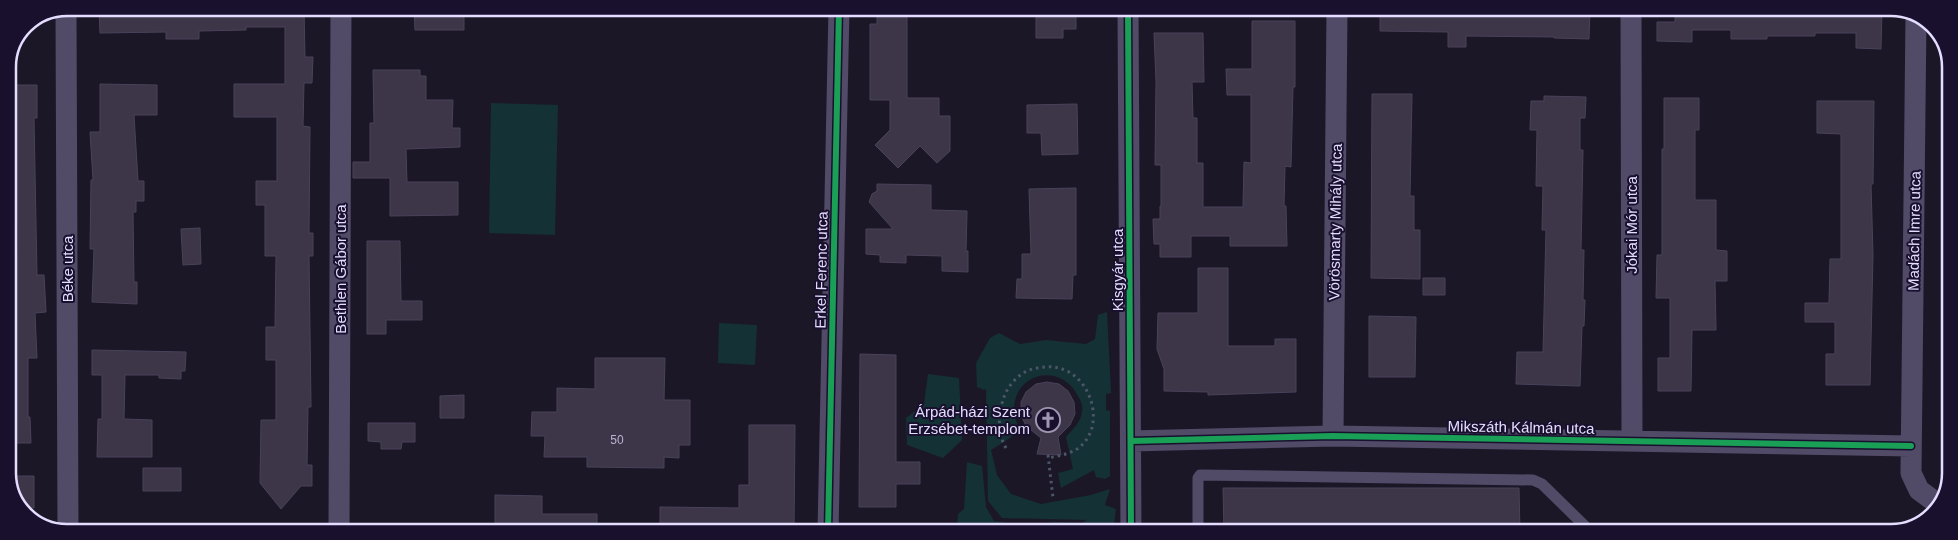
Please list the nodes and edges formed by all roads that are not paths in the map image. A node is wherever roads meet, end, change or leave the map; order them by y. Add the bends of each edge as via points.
1 (66, 16) edge
2 (341, 16) edge
3 (839, 16) edge
4 (1128, 16) edge
5 (1337, 16) edge
6 (1631, 16) edge
7 (1916, 23) edge
8 (1333, 436) junction
9 (1130, 441) junction
10 (1632, 441) junction
11 (1912, 446) junction
12 (1933, 501) edge
13 (68, 524) edge
14 (339, 524) edge
15 (828, 524) edge
16 (1131, 524) edge
17 (1198, 524) edge
18 (1578, 524) edge

1 - 13 street, Béke utca
2 - 14 street, Bethlen Gábor utca
3 - 15 street, Erkel Ferenc utca
4 - 9 street, Kisgyár utca
5 - 8 street, Vörösmarty Mihály utca
6 - 10 street, Jókai Mór utca
7 - 11 street, Madách Imre utca
8 - 9 street, Mikszáth Kálmán utca
8 - 10 street, Mikszáth Kálmán utca
9 - 16 street, Kisgyár utca
10 - 11 street, Mikszáth Kálmán utca
11 - 12 street via 1911,473 1919,490
17 - 18 lane via 1200,475 1533,480 1542,484

